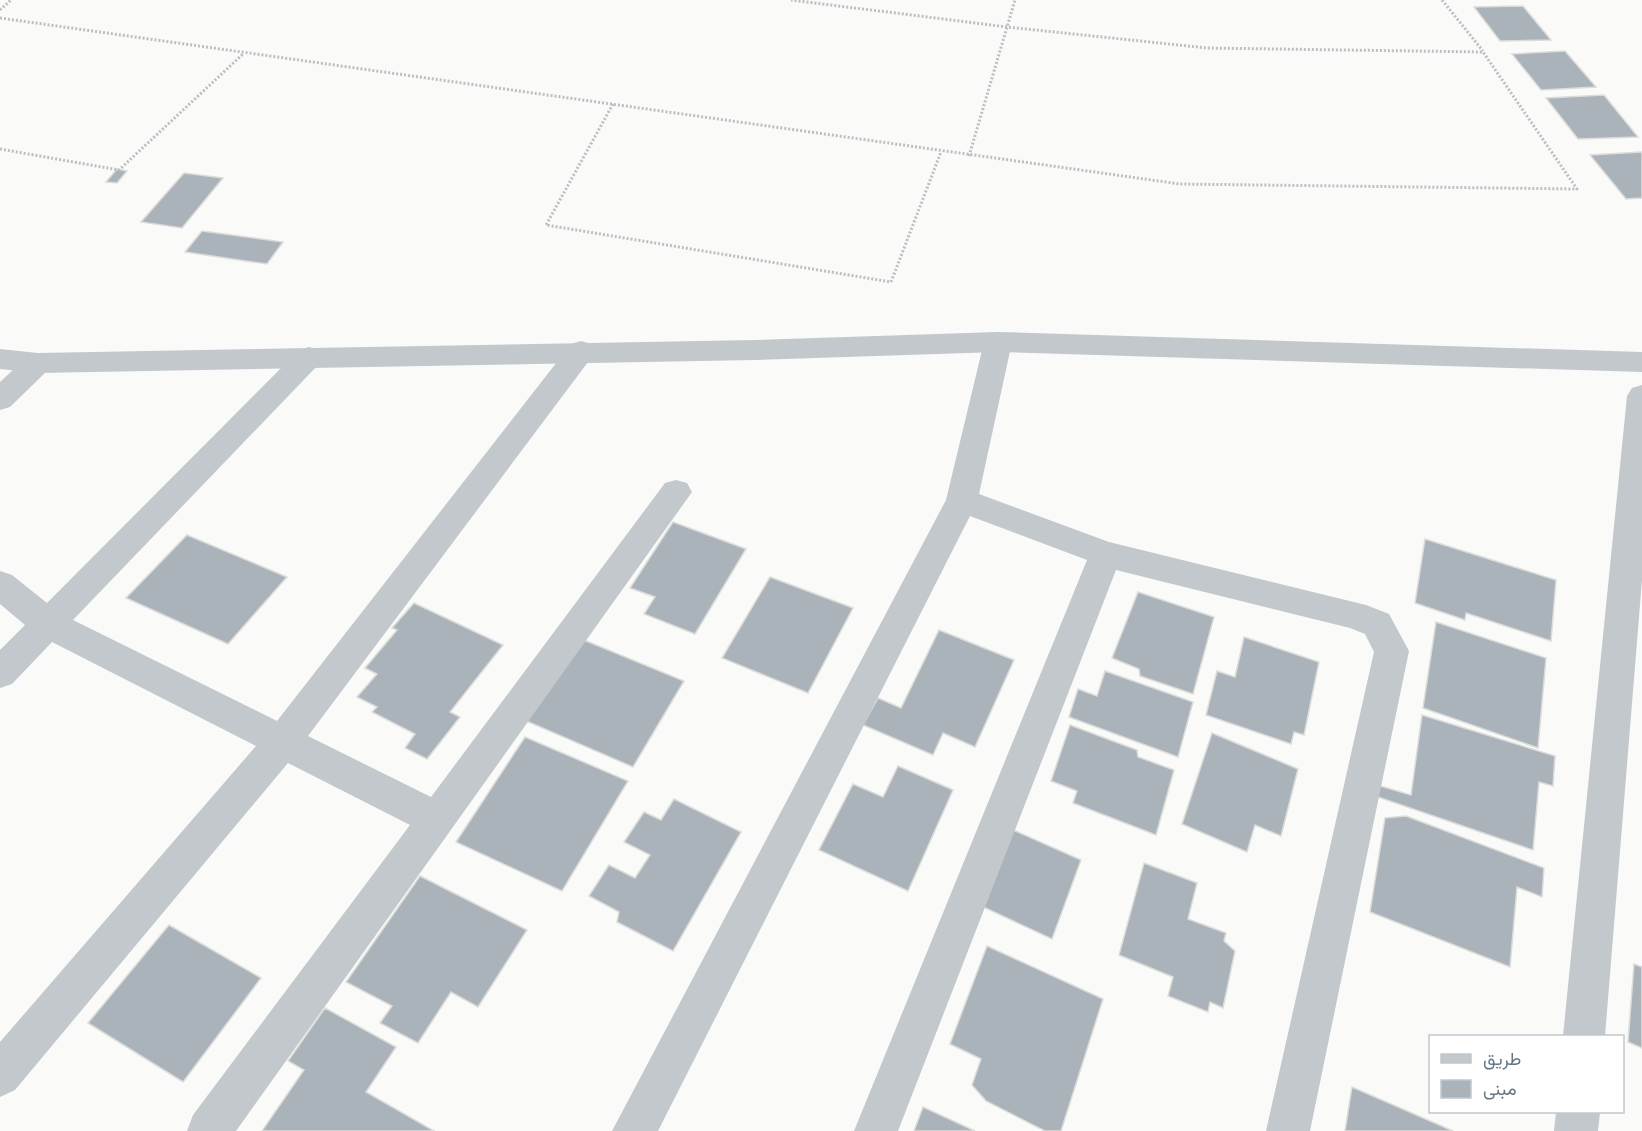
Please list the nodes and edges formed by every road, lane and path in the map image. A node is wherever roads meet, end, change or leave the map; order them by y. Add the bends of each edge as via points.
1 (11, 0) edge
2 (791, 0) edge
3 (1015, 0) edge
4 (1442, 0) edge
5 (0, 10) edge
6 (0, 18) edge
7 (1007, 27) junction
8 (1484, 52) junction
9 (244, 53) junction
10 (613, 104) junction
11 (0, 149) edge
12 (941, 152) junction
13 (969, 156) junction
14 (998, 342) junction
15 (581, 351) junction
16 (309, 357) junction
17 (0, 359) edge
18 (1642, 362) edge
19 (38, 363) junction
20 (1642, 396) edge
21 (0, 399) edge
22 (676, 492) dead end
23 (962, 500) junction
24 (1636, 506) edge
25 (1106, 554) junction
26 (0, 585) edge
27 (50, 625) junction
28 (0, 673) edge
29 (283, 741) junction
30 (437, 819) junction
31 (1584, 1035) edge
32 (0, 1075) edge
33 (1578, 1113) edge
34 (209, 1131) edge
35 (634, 1131) edge
36 (876, 1131) edge
37 (1288, 1131) edge
38 (1576, 1131) edge

1 - 5 path
2 - 7 path
3 - 7 path
4 - 8 path
6 - 9 path
7 - 8 path via 1207,48
7 - 13 path
8 - 13 path via 1577,189 1180,184
9 - 10 path
9 - 11 path via 119,170
10 - 12 path
10 - 12 path via 546,225 891,282
12 - 13 path
14 - 15 street
14 - 18 street
14 - 23 street
15 - 16 street
15 - 29 street
16 - 19 street
16 - 27 street
17 - 19 street
19 - 21 street
20 - 24 street
22 - 30 street
23 - 25 street
23 - 35 street
24 - 31 street
25 - 36 street
25 - 37 street via 1354,615 1377,624 1392,651
26 - 27 street
27 - 28 street
27 - 29 street
29 - 30 street
29 - 32 street
30 - 34 street
33 - 38 street

